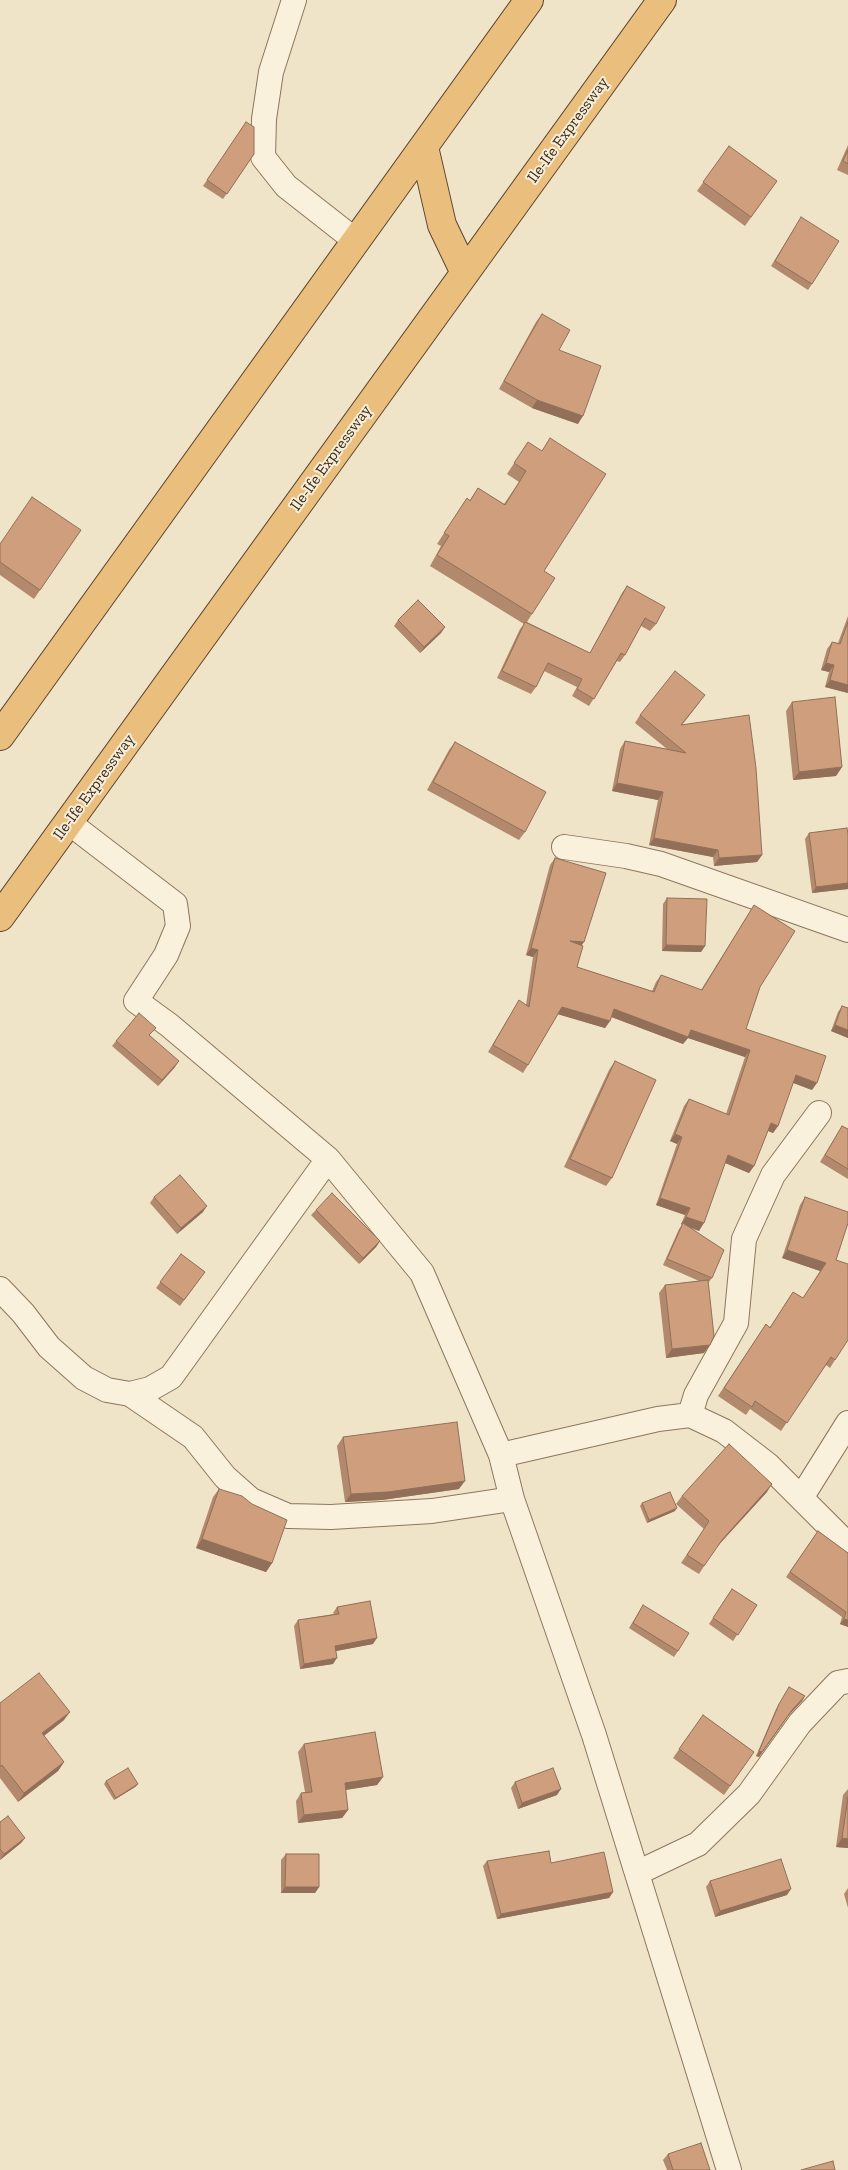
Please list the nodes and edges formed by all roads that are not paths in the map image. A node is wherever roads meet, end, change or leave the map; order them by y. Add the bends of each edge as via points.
1 (294, 0) edge
2 (529, 0) edge
3 (662, 0) edge
4 (424, 147) junction
5 (356, 241) junction
6 (465, 273) junction
7 (0, 736) edge
8 (68, 822) junction
9 (564, 847) dead end
10 (0, 917) edge
11 (848, 930) edge
12 (819, 1113) dead end
13 (328, 1159) junction
14 (0, 1289) edge
15 (130, 1394) junction
16 (690, 1415) junction
17 (848, 1423) edge
18 (501, 1455) junction
19 (801, 1498) junction
20 (512, 1499) junction
21 (848, 1545) edge
22 (848, 1681) edge
23 (637, 1873) junction
24 (729, 2170) edge

1 - 5 street via 271,72 264,119 263,157 286,186
2 - 4 highway
3 - 6 highway, Ile-Ife Expressway
4 - 5 highway
4 - 6 highway via 442,225
5 - 7 highway
6 - 8 highway, Ile-Ife Expressway
8 - 10 highway, Ile-Ife Expressway
8 - 13 street via 175,904 178,926 166,955 136,1001
9 - 11 street via 661,864
12 - 16 street via 774,1175 744,1239 736,1323 696,1395
13 - 15 street via 171,1377 150,1389
13 - 18 street via 422,1273
14 - 15 street via 49,1347 84,1378 108,1390
15 - 20 street via 192,1437 225,1477 251,1500 288,1516 432,1511
16 - 18 street via 658,1419
16 - 19 street via 731,1437 768,1465
17 - 19 street
18 - 20 street
19 - 21 street
20 - 23 street via 594,1735
22 - 23 street via 838,1683 800,1723 749,1794 698,1844
23 - 24 street

